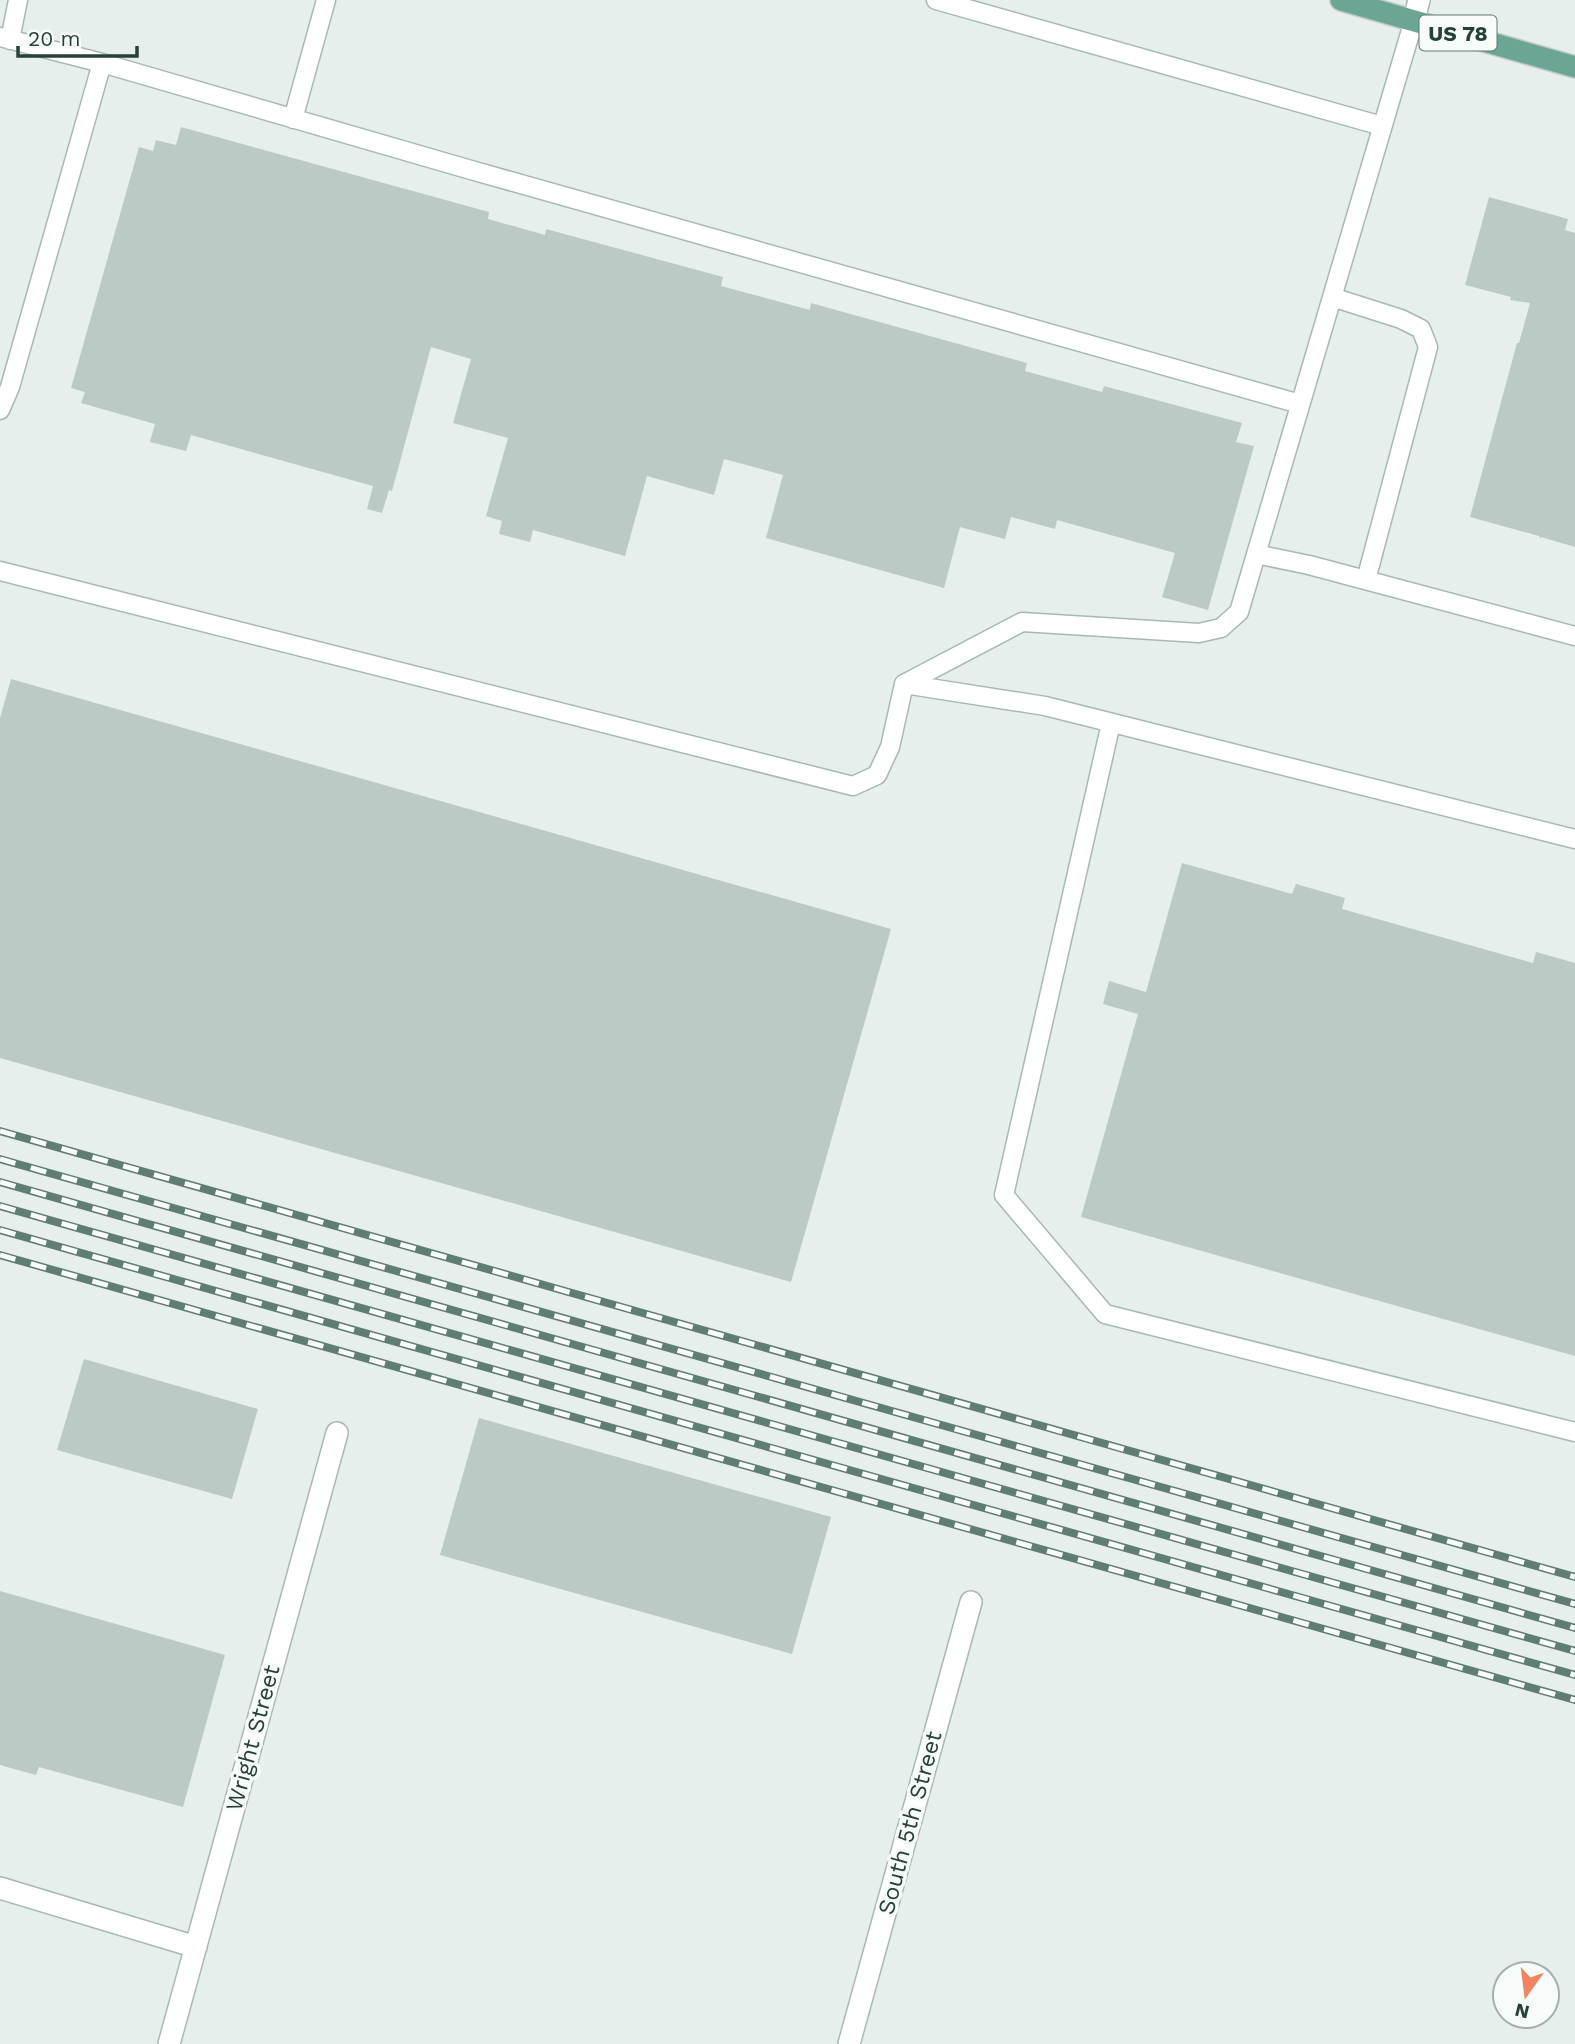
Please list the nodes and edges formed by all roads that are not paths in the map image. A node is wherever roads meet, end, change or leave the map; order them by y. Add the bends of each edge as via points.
1 (18, 0) edge
2 (326, 0) edge
3 (936, 0) edge
4 (1341, 0) edge
5 (978, 6) edge
6 (1416, 10) edge
7 (5, 38) edge
8 (102, 63) junction
9 (1575, 67) edge
10 (293, 119) junction
11 (1382, 126) junction
12 (1332, 297) junction
13 (5, 385) edge
14 (1300, 404) junction
15 (0, 411) edge
16 (1256, 554) junction
17 (0, 571) edge
18 (1366, 580) junction
19 (1575, 636) edge
20 (904, 684) junction
21 (1111, 723) junction
22 (1575, 839) edge
23 (1575, 1432) edge
24 (338, 1433) dead end
25 (971, 1602) dead end
26 (0, 1888) edge
27 (196, 1947) junction
28 (169, 2044) edge
29 (849, 2044) edge

1 - 7 lane
2 - 10 lane
3 - 5 lane
4 - 6 main road, US 78
5 - 11 lane
6 - 9 main road, US 78
6 - 11 lane
7 - 8 lane
8 - 10 lane
8 - 13 lane
10 - 14 lane
11 - 12 lane
12 - 14 lane
12 - 18 lane via 1421,329 1428,347
13 - 15 lane
14 - 16 lane
16 - 18 lane
16 - 20 lane via 1239,612 1221,628 1199,633 1022,622
17 - 20 lane via 853,786 877,775 890,747
18 - 19 lane
20 - 21 lane via 1045,706
21 - 22 lane
21 - 23 lane via 1004,1195 1105,1314
24 - 27 street, Wright Street
25 - 29 street, South 5th Street
26 - 27 street
27 - 28 street, Wright Street

